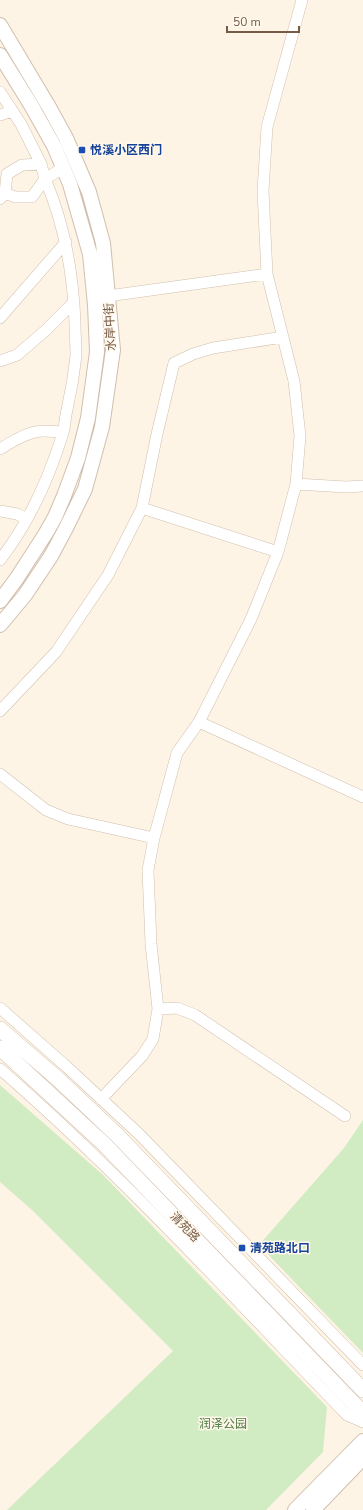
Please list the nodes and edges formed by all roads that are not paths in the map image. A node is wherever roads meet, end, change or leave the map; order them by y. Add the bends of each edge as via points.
1 (302, 0) edge
2 (0, 26) edge
3 (0, 55) edge
4 (0, 92) edge
5 (12, 111) junction
6 (0, 116) edge
7 (41, 164) junction
8 (63, 168) junction
9 (45, 179) junction
10 (2, 196) edge
11 (66, 242) junction
12 (267, 274) junction
13 (108, 296) junction
14 (74, 302) junction
15 (0, 318) edge
16 (283, 337) junction
17 (0, 361) edge
18 (63, 432) junction
19 (0, 449) edge
20 (296, 484) junction
21 (363, 486) edge
22 (142, 508) junction
23 (0, 511) edge
24 (27, 519) junction
25 (278, 552) junction
26 (0, 560) edge
27 (0, 601) edge
28 (0, 625) edge
29 (0, 711) edge
30 (200, 722) junction
31 (0, 774) edge
32 (363, 797) edge
33 (154, 838) junction
34 (0, 1008) edge
35 (158, 1008) junction
36 (0, 1029) edge
37 (0, 1048) edge
38 (0, 1069) edge
39 (101, 1099) junction
40 (345, 1116) dead end
41 (363, 1365) edge
42 (363, 1390) edge
43 (363, 1413) edge
44 (363, 1422) edge
45 (363, 1441) edge
46 (363, 1458) edge
47 (295, 1510) edge
48 (313, 1510) edge

1 - 12 street via 267,127 262,191
2 - 13 street, 水岸中街 via 50,107 89,192 103,243
3 - 8 street, 水岸中街 via 54,146
4 - 5 street
5 - 6 street
5 - 7 street
7 - 9 street
7 - 10 street via 22,165 7,174
8 - 9 street
8 - 27 street, 水岸中街 via 90,254 97,352 88,418 78,458 55,518
9 - 10 street via 32,197
9 - 11 street via 56,202
11 - 14 street
11 - 15 street
12 - 13 street
12 - 16 street
13 - 28 street, 水岸中街 via 113,350 102,427 85,489 51,556 25,595
14 - 17 street via 17,355
14 - 18 street via 76,355
16 - 20 street via 294,381 300,436
16 - 22 street via 213,348 174,363
18 - 19 street via 44,431 30,434
18 - 24 street via 43,487
20 - 21 street
20 - 25 street
22 - 25 street
22 - 29 street via 108,575 56,652
23 - 24 street
24 - 26 street
25 - 30 street via 251,619
30 - 32 street
30 - 33 street via 177,753
31 - 33 street via 46,810 68,819
33 - 35 street via 148,870 151,944
34 - 39 street
35 - 39 street via 153,1038 142,1056
35 - 40 street via 177,1008 195,1015
36 - 42 main road, 清苑路 via 117,1135
37 - 43 main road, 清苑路 via 104,1144
38 - 44 street via 119,1180 347,1415
39 - 41 street via 139,1134
45 - 47 street
46 - 48 street

